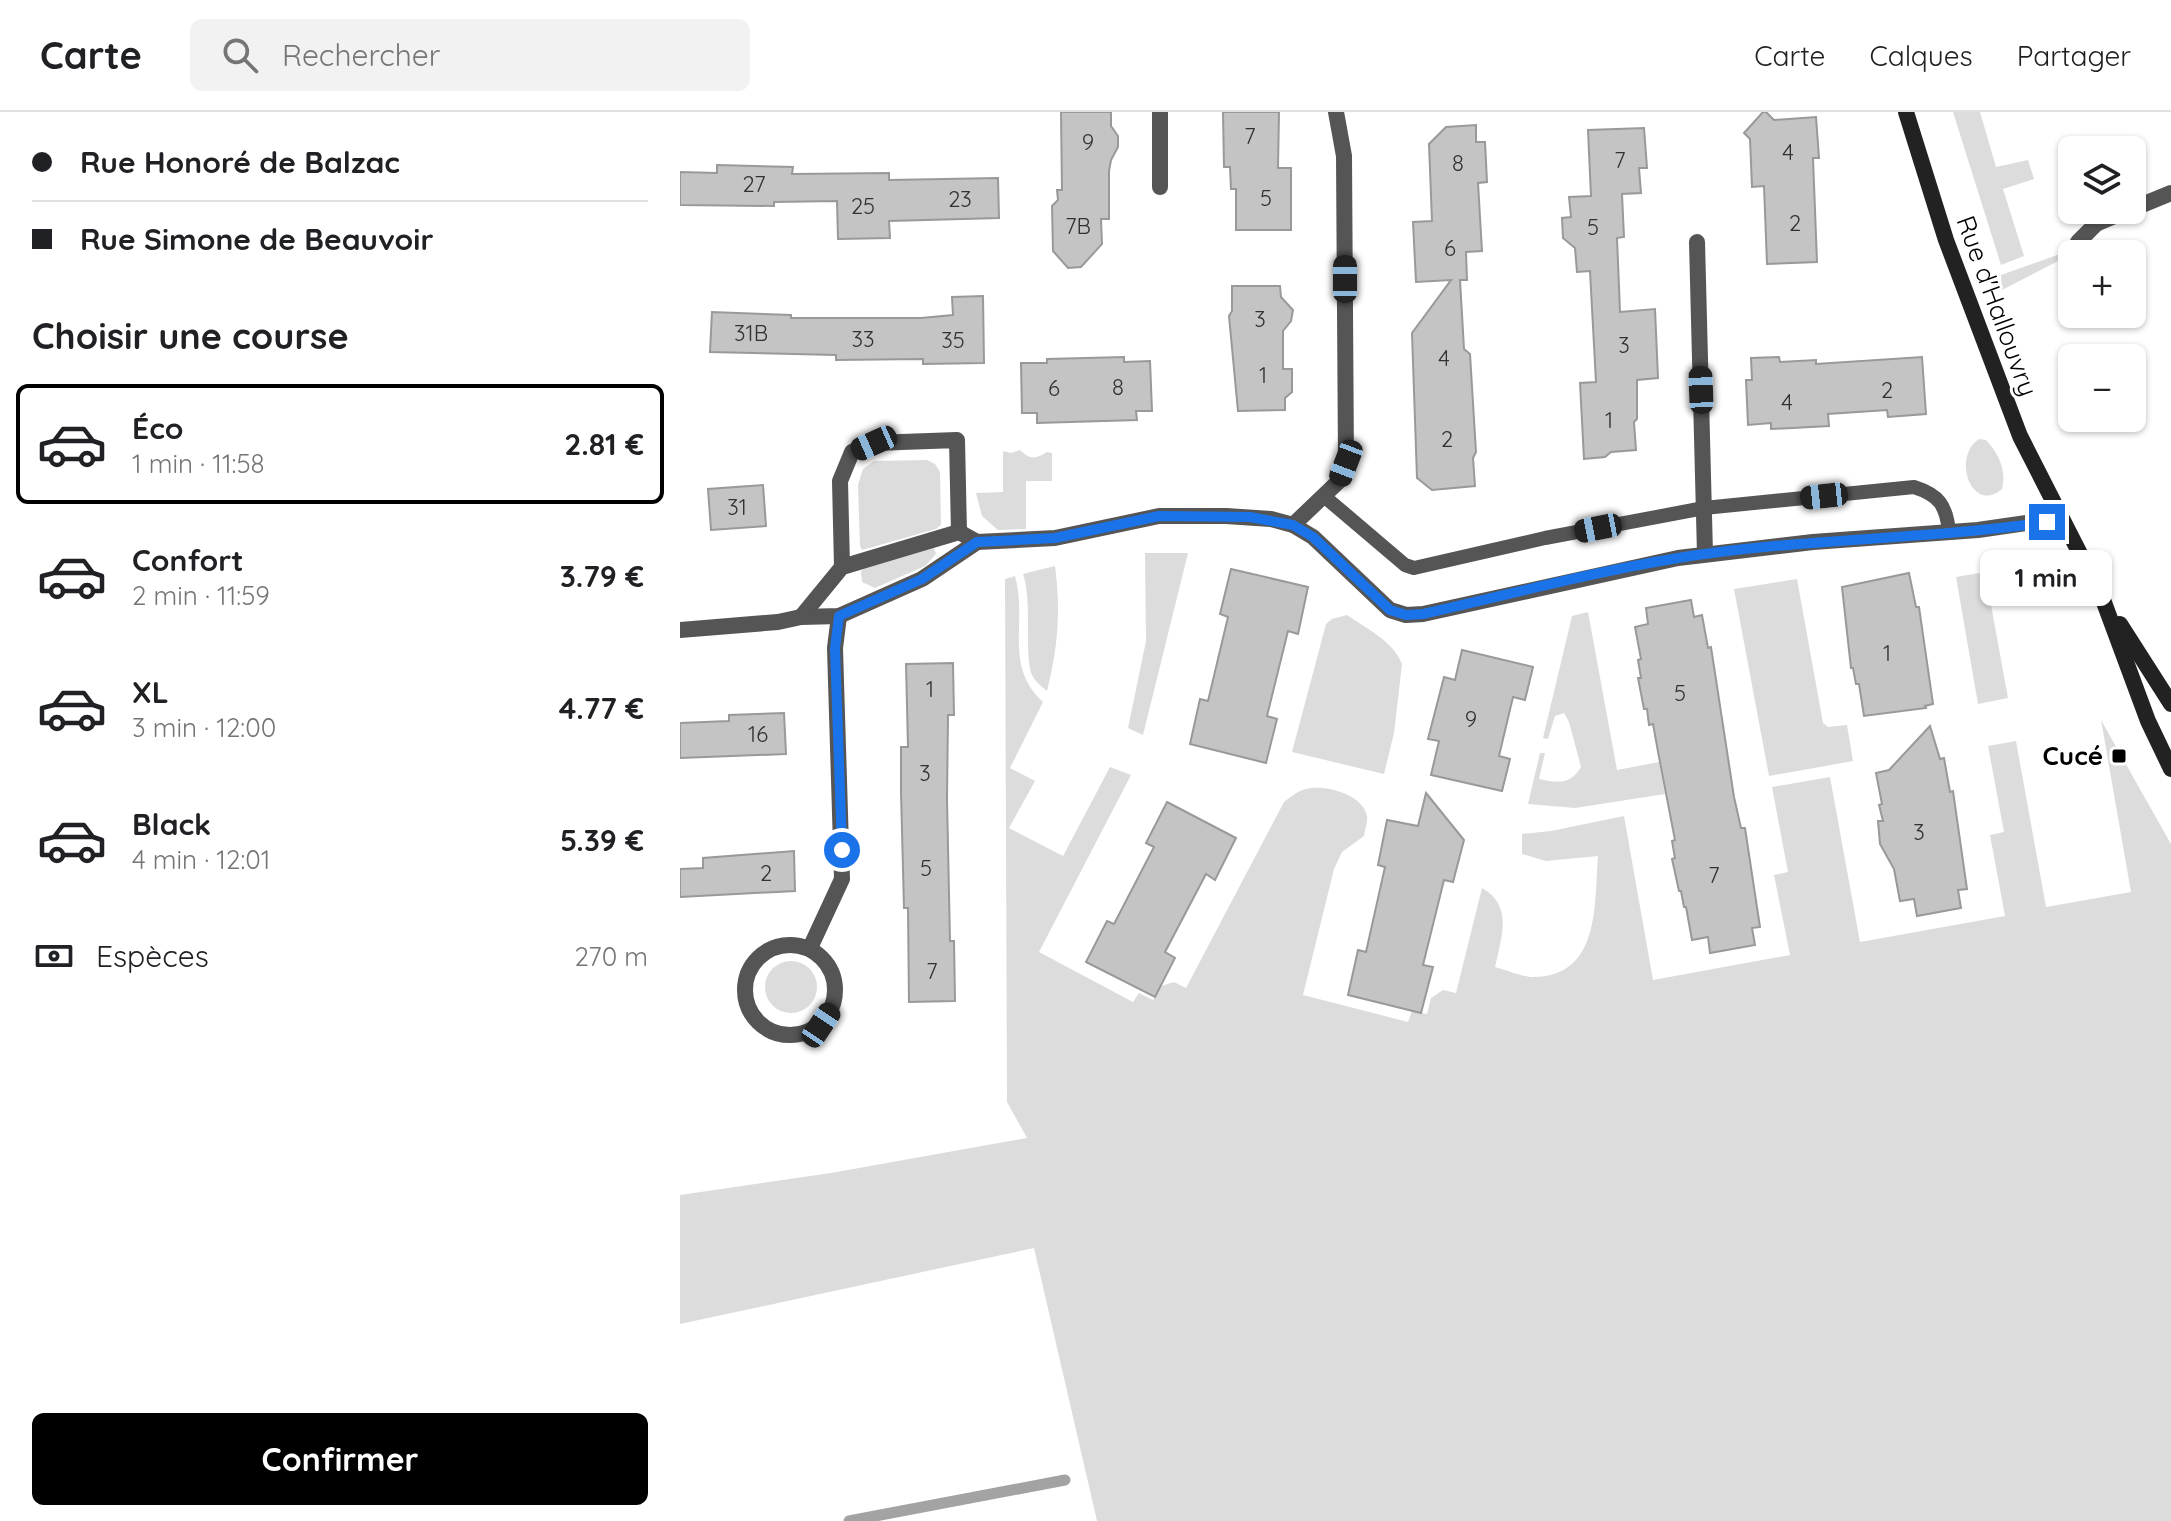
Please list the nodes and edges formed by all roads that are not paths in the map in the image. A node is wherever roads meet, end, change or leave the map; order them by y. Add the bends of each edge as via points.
1 (1160, 112) edge
2 (1336, 112) edge
3 (1906, 112) edge
4 (1160, 187) dead end
5 (2171, 193) edge
6 (2146, 204) edge
7 (2096, 224) edge
8 (2080, 240) edge
9 (1697, 242) dead end
10 (1325, 497) junction
11 (1704, 508) junction
12 (2061, 518) junction
13 (1293, 525) junction
14 (1949, 531) junction
15 (959, 532) junction
16 (977, 542) junction
17 (2079, 551) junction
18 (1705, 554) junction
19 (842, 567) junction
20 (2033, 584) dead end
21 (2102, 597) junction
22 (839, 616) junction
23 (801, 617) junction
24 (680, 630) edge
25 (2171, 704) edge
26 (2171, 769) edge
27 (810, 948) junction

1 - 4 street
2 - 10 street via 1344,156 1346,463
3 - 12 main road, Rue d'Hallouvry via 1992,365
5 - 6 street
7 - 8 street
9 - 11 street
10 - 11 lane via 1414,568
10 - 13 street
11 - 14 lane via 1914,487 1933,493 1947,513
11 - 18 street
12 - 14 street
12 - 17 main road, Rue d'Hallouvry
13 - 16 street via 1250,517 1159,516 1055,538
13 - 18 street via 1313,537 1390,610 1406,615
14 - 18 street
15 - 16 street
15 - 19 street
15 - 19 street via 957,440 874,443 852,452 840,481
16 - 22 street via 922,579
17 - 20 lane via 2074,569
17 - 21 main road, Rue d'Hallouvry
19 - 23 street
21 - 25 main road, Rue d'Hallouvry
21 - 26 main road, Rue d'Hallouvry
22 - 23 street
22 - 27 street via 835,648 842,879
23 - 24 street
27 - 27 street via 782,944 756,958 744,983 748,1011 767,1031 795,1037 821,1025 834,1006 836,983 827,962

